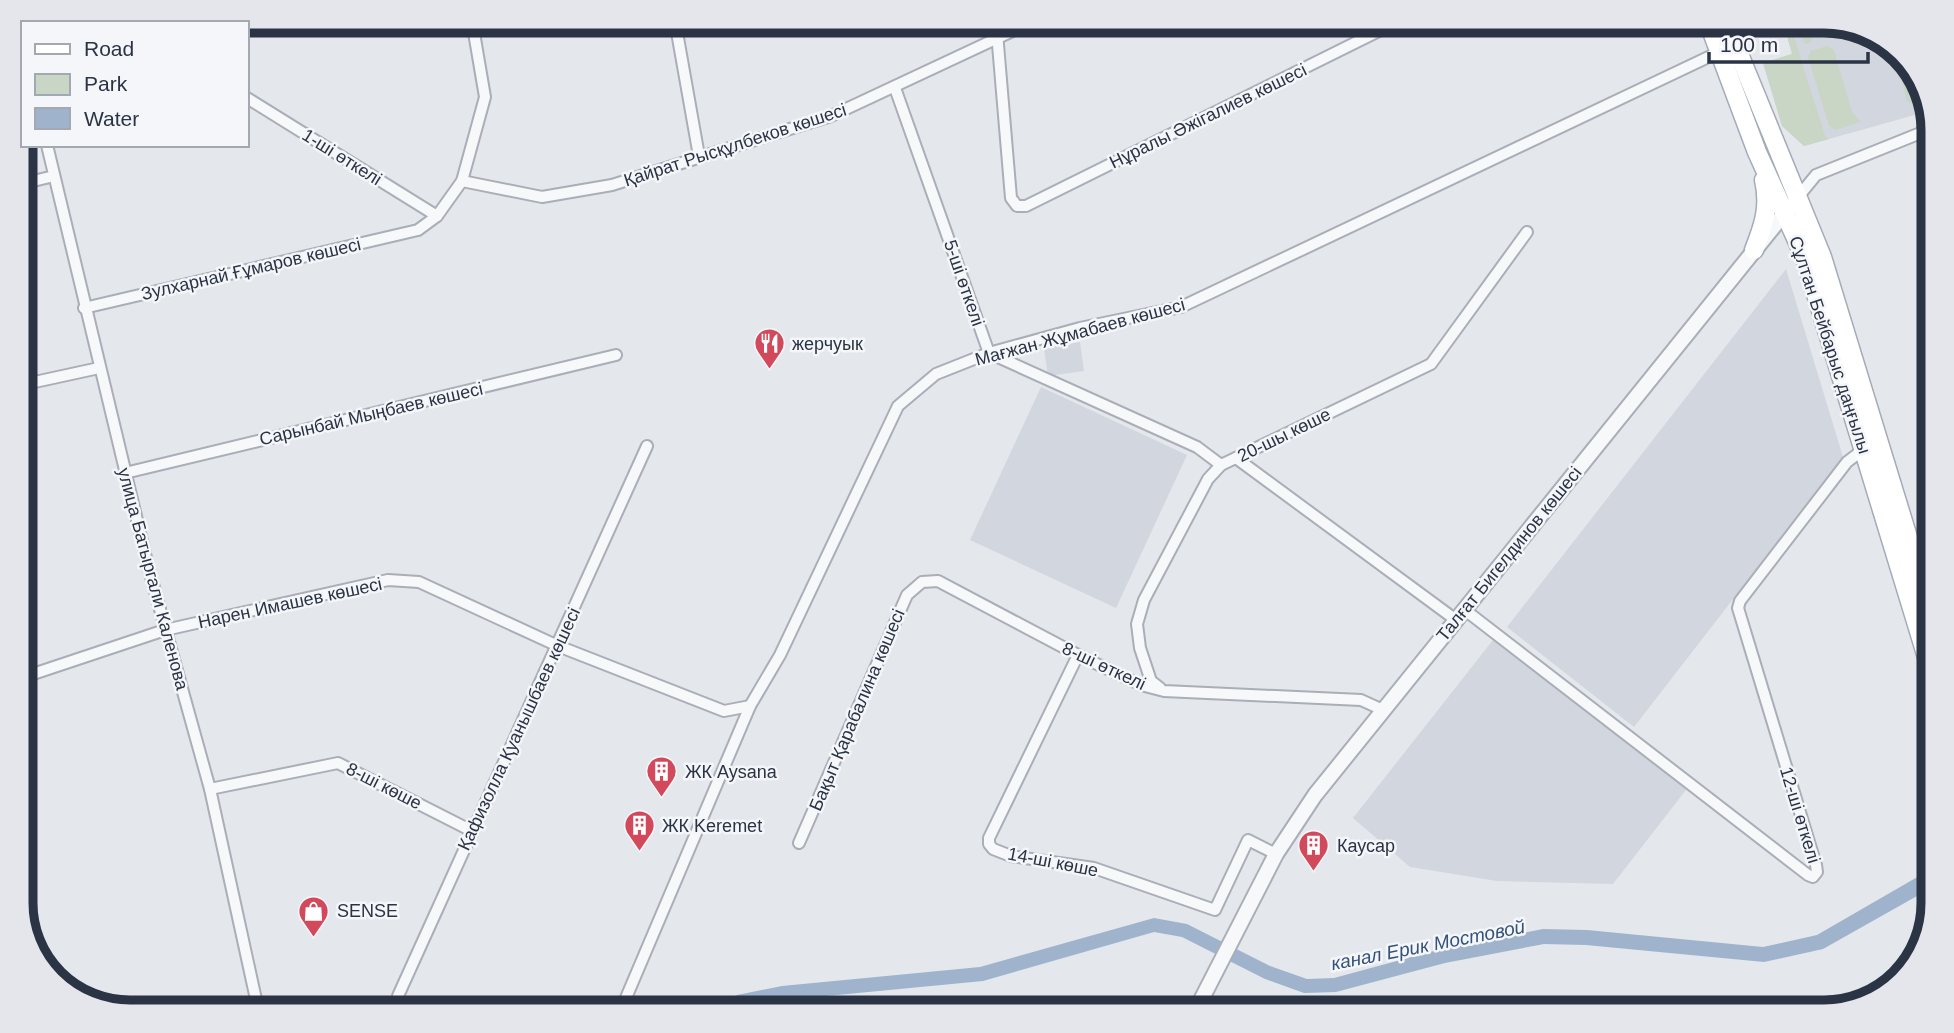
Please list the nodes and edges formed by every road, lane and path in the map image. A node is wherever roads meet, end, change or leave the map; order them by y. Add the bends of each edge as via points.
1 (474, 33) edge
2 (677, 33) edge
3 (997, 33) edge
4 (1010, 33) edge
5 (1375, 33) edge
6 (1712, 33) edge
7 (1732, 33) edge
8 (998, 39) junction
9 (1718, 52) junction
10 (895, 88) junction
11 (248, 99) edge
12 (1921, 133) edge
13 (47, 147) edge
14 (1757, 152) junction
15 (699, 156) junction
16 (54, 176) junction
17 (33, 181) edge
18 (462, 181) junction
19 (1798, 197) junction
20 (1785, 211) junction
21 (437, 216) junction
22 (1527, 232) dead end
23 (1754, 250) junction
24 (84, 308) junction
25 (989, 354) junction
26 (616, 355) dead end
27 (99, 368) junction
28 (33, 382) edge
29 (647, 446) dead end
30 (1864, 449) junction
31 (1236, 458) junction
32 (1221, 465) junction
33 (125, 473) junction
34 (1921, 581) edge
35 (922, 582) joint
36 (1461, 615) junction
37 (165, 630) junction
38 (1921, 637) edge
39 (558, 646) junction
40 (1078, 655) junction
41 (33, 674) edge
42 (1164, 691) junction
43 (750, 706) junction
44 (1382, 710) junction
45 (210, 789) junction
46 (472, 831) junction
47 (799, 843) dead end
48 (1276, 854) junction
49 (256, 1000) edge
50 (398, 1000) edge
51 (625, 1000) edge
52 (1201, 1000) edge

1 - 18 street via 485,97
2 - 15 street
3 - 8 street
4 - 8 street, Қайрат Рысқұлбеков көшесі
5 - 8 street, Нұралы Әжiгалиев көшесi via 1026,206 1017,206 1011,198
6 - 9 main road, Сұлтан Бейбарыс даңғылы
7 - 19 main road, Сұлтан Бейбарыс даңғылы
8 - 10 street, Қайрат Рысқұлбеков көшесі
9 - 14 main road, Сұлтан Бейбарыс даңғылы
9 - 25 street, Мағжан Жұмабаев көшесі via 1181,307 1080,328
10 - 15 street, Қайрат Рысқұлбеков көшесі via 831,116
10 - 25 street, 5-ші өткелі
11 - 21 street, 1-ші өткелі
12 - 19 street via 1816,175
13 - 16 street, улица Батыргали Каленова
14 - 20 main road, Сұлтан Бейбарыс даңғылы
14 - 23 main road via 1767,208
15 - 18 street, Қайрат Рысқұлбеков көшесі via 612,185 542,197
16 - 17 street
16 - 24 street, улица Батыргали Каленова
18 - 21 street
19 - 20 street, Талғат Бигелдинов көшесі
19 - 34 main road, Сұлтан Бейбарыс даңғылы via 1822,257
20 - 23 street, Талғат Бигелдинов көшесі
20 - 30 main road, Сұлтан Бейбарыс даңғылы via 1805,258
21 - 24 street, Зулхарнай Ғұмаров көшесі via 418,230
22 - 31 street, 20-шы көше via 1431,364
23 - 36 street, Талғат Бигелдинов көшесі
24 - 27 street, улица Батыргали Каленова
25 - 32 street via 1197,447
25 - 43 street, Мағжан Жұмабаев көшесі via 936,374 898,407 780,654
26 - 33 street, Сарынбай Мыңбаев көшесі
27 - 28 street
27 - 33 street, улица Батыргали Каленова
29 - 39 street, Қафизолла Қуанышбаев көшесi
30 - 36 street, 12-ші өткелі via 1847,462 1738,608 1816,865 1813,877
30 - 38 main road, Сұлтан Бейбарыс даңғылы
31 - 32 street, 20-шы көше
31 - 36 street
32 - 42 street, 20-шы көше via 1208,479 1144,600 1136,624 1151,681
33 - 37 street, улица Батыргали Каленова
35 - 40 street, 8-ші өткелі via 938,580
35 - 47 street, Бақыт Қарабалина көшесі via 907,595
36 - 44 street, Талғат Бигелдинов көшесі
37 - 39 street, Нарен Имашев көшесi via 388,580 419,582
37 - 41 street, Нарен Имашев көшесi
37 - 45 street, улица Батыргали Каленова
39 - 43 street, Нарен Имашев көшесi via 724,711
39 - 46 street, Қафизолла Қуанышбаев көшесi
40 - 42 street, 8-ші өткелі
40 - 48 street, 14-ші көше via 989,845 1011,856 1094,868 1215,910 1248,840
42 - 44 street, 8-ші өткелі via 1362,700
43 - 51 street, Мағжан Жұмабаев көшесі
44 - 48 street, Талғат Бигелдинов көшесі via 1315,795
45 - 46 street, 8-шi көше via 338,763
45 - 49 street, улица Батыргали Каленова
46 - 50 street, Қафизолла Қуанышбаев көшесi
48 - 52 street, Талғат Бигелдинов көшесі

